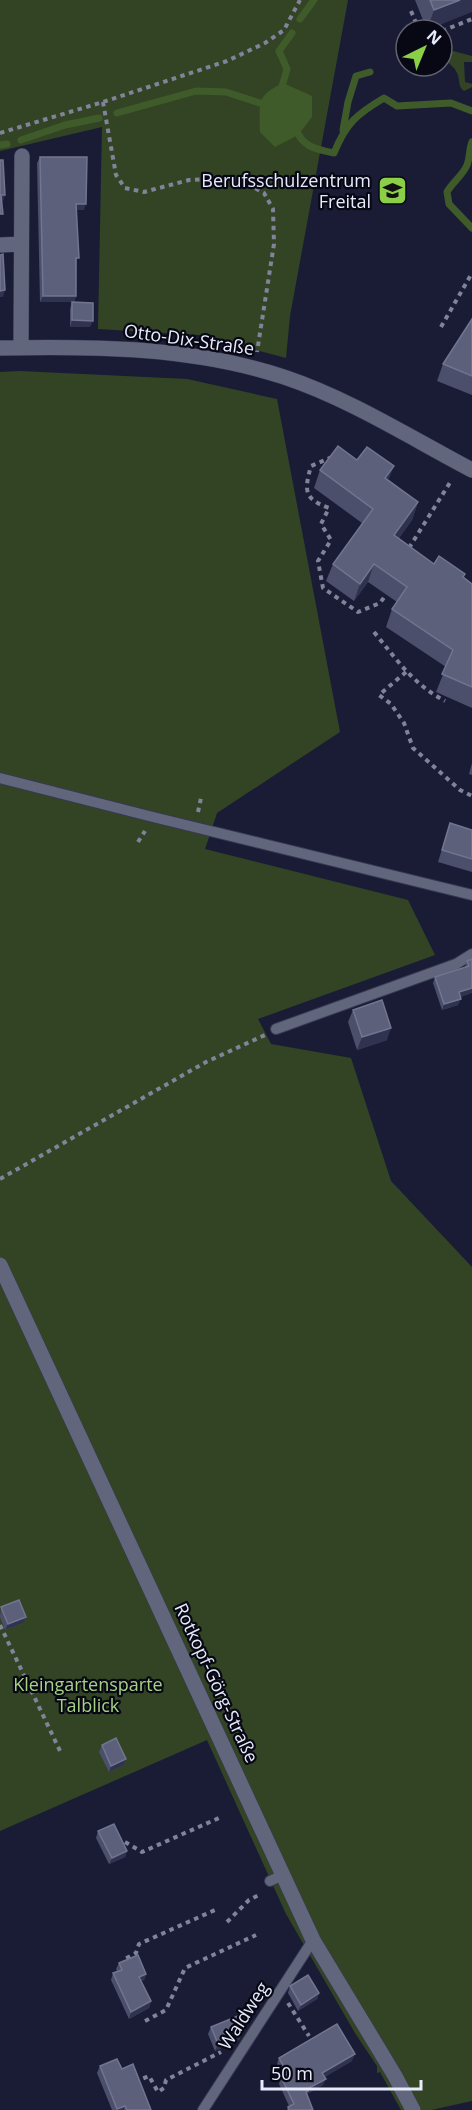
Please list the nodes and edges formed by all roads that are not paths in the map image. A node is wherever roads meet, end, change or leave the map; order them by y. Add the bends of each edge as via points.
1 (22, 156) dead end
2 (21, 244) junction
3 (0, 245) edge
4 (21, 347) junction
5 (0, 348) edge
6 (472, 470) edge
7 (0, 778) edge
8 (472, 895) edge
9 (472, 954) edge
10 (276, 1029) road end
11 (0, 1265) edge
12 (313, 1940) junction
13 (203, 2110) edge
14 (413, 2110) edge

1 - 2 street
2 - 3 street
2 - 4 street
4 - 5 street, Otto-Dix-Straße
4 - 6 street, Otto-Dix-Straße via 111,348 196,357 258,369 331,395
7 - 8 lane
9 - 10 lane via 456,964
11 - 12 street, Rotkopf-Görg-Straße via 277,1878
12 - 13 lane, Waldweg
12 - 14 street, Rotkopf-Görg-Straße

